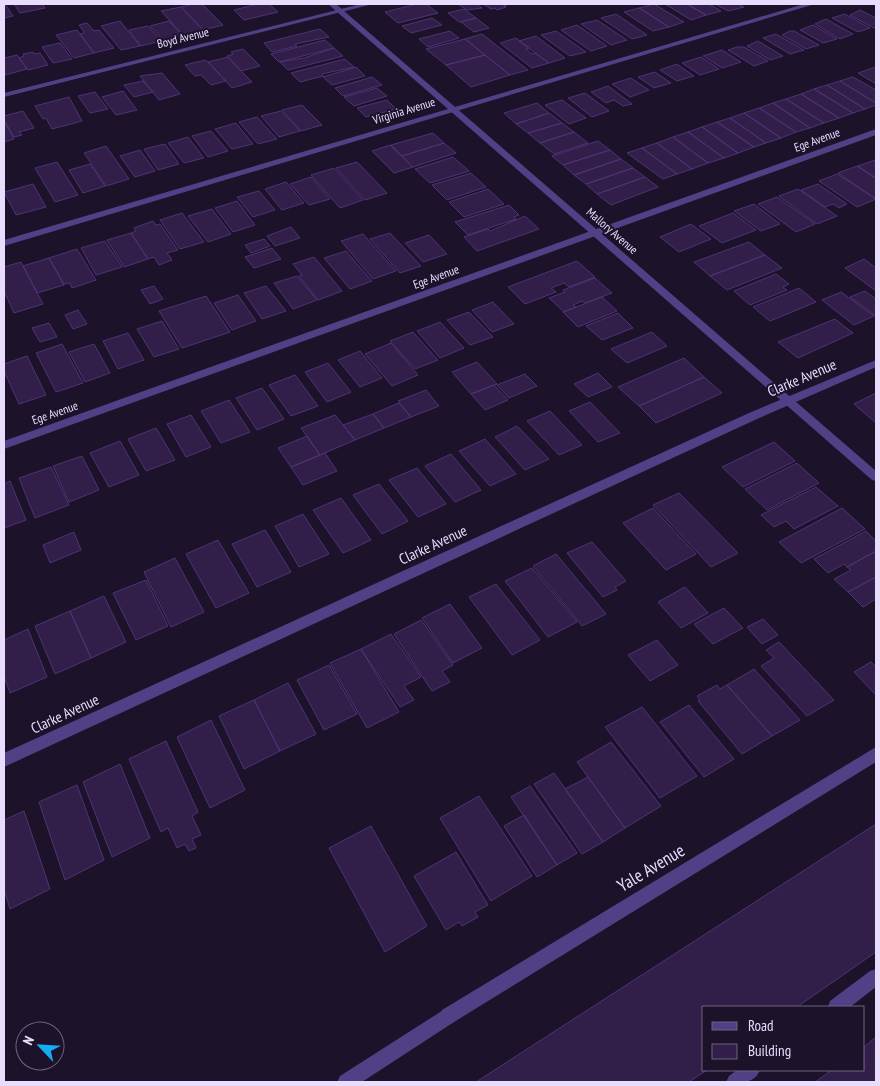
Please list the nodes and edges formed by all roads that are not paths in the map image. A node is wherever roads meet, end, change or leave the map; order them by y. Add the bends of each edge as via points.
1 (332, 4) edge
2 (368, 4) edge
3 (811, 4) edge
4 (340, 11) junction
5 (4, 95) edge
6 (454, 110) junction
7 (876, 132) edge
8 (595, 233) junction
9 (4, 243) edge
10 (876, 363) edge
11 (788, 402) junction
12 (4, 444) edge
13 (876, 477) edge
14 (876, 754) edge
15 (4, 760) edge
16 (876, 977) edge
17 (837, 1006) edge
18 (751, 1071) edge
19 (346, 1082) edge
20 (735, 1082) edge

1 - 4 street, Mallory Avenue
2 - 4 street, Boyd Avenue
3 - 6 street, Virginia Avenue
4 - 5 street, Boyd Avenue
4 - 6 street, Mallory Avenue
6 - 8 street, Mallory Avenue
6 - 9 street, Virginia Avenue
7 - 8 street, Ege Avenue
8 - 11 street, Mallory Avenue
8 - 12 street, Ege Avenue
10 - 11 street, Clarke Avenue
11 - 13 street, Mallory Avenue
11 - 15 street, Clarke Avenue
14 - 19 street, Yale Avenue
16 - 17 street
18 - 20 street

